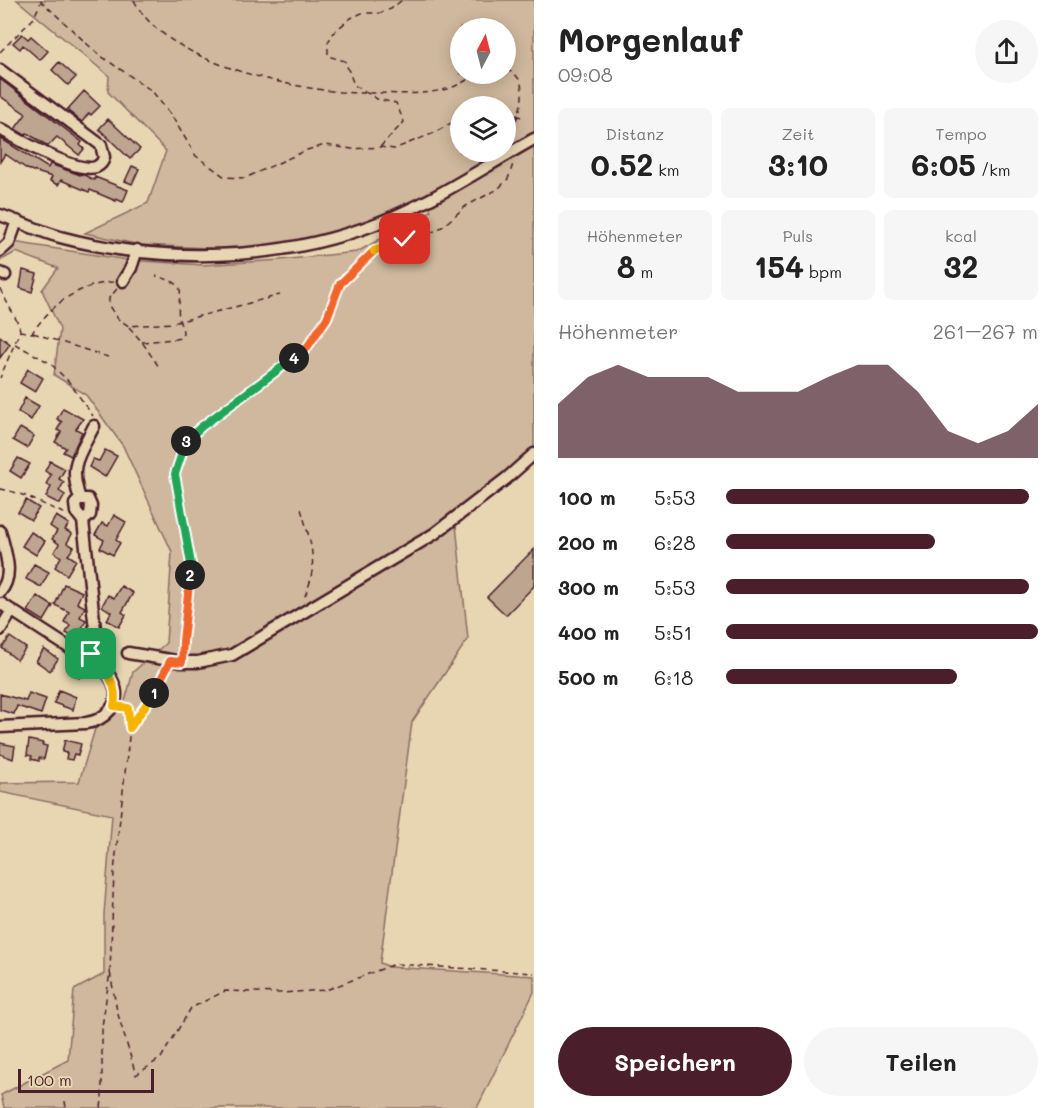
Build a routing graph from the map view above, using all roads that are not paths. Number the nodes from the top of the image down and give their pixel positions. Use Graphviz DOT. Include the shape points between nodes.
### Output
graph roads {
  1 [pos="0,70"];
  2 [pos="0,129"];
  3 [pos="534,139"];
  4 [pos="0,215"];
  5 [pos="17,221"];
  6 [pos="137,250"];
  7 [pos="0,251"];
  8 [pos="123,281"];
  9 [pos="94,426"];
  10 [pos="534,454"];
  11 [pos="0,531"];
  12 [pos="0,592"];
  13 [pos="0,603"];
  14 [pos="11,612"];
  15 [pos="0,630"];
  16 [pos="128,653"];
  17 [pos="91,654"];
  18 [pos="0,727"];
  1 -- 2 [label="street" via="101,146 105,157 93,168 68,162 36,150"];
  3 -- 6 [label="street" via="415,207 315,244 242,254"];
  4 -- 5 [label="street"];
  5 -- 6 [label="street" via="62,237"];
  5 -- 7 [label="street" via="9,243"];
  6 -- 8 [label="street"];
  9 -- 17 [label="street" via="75,468 74,480 81,499 87,499 91,506 90,516 83,521 98,639"];
  10 -- 16 [label="street" via="434,534 231,655 182,662"];
  11 -- 12 [label="street" via="9,573"];
  13 -- 14 [label="street"];
  14 -- 15 [label="street"];
  14 -- 17 [label="street" via="79,654"];
  17 -- 18 [label="street" via="116,687 114,706 105,716 95,722"];
}
